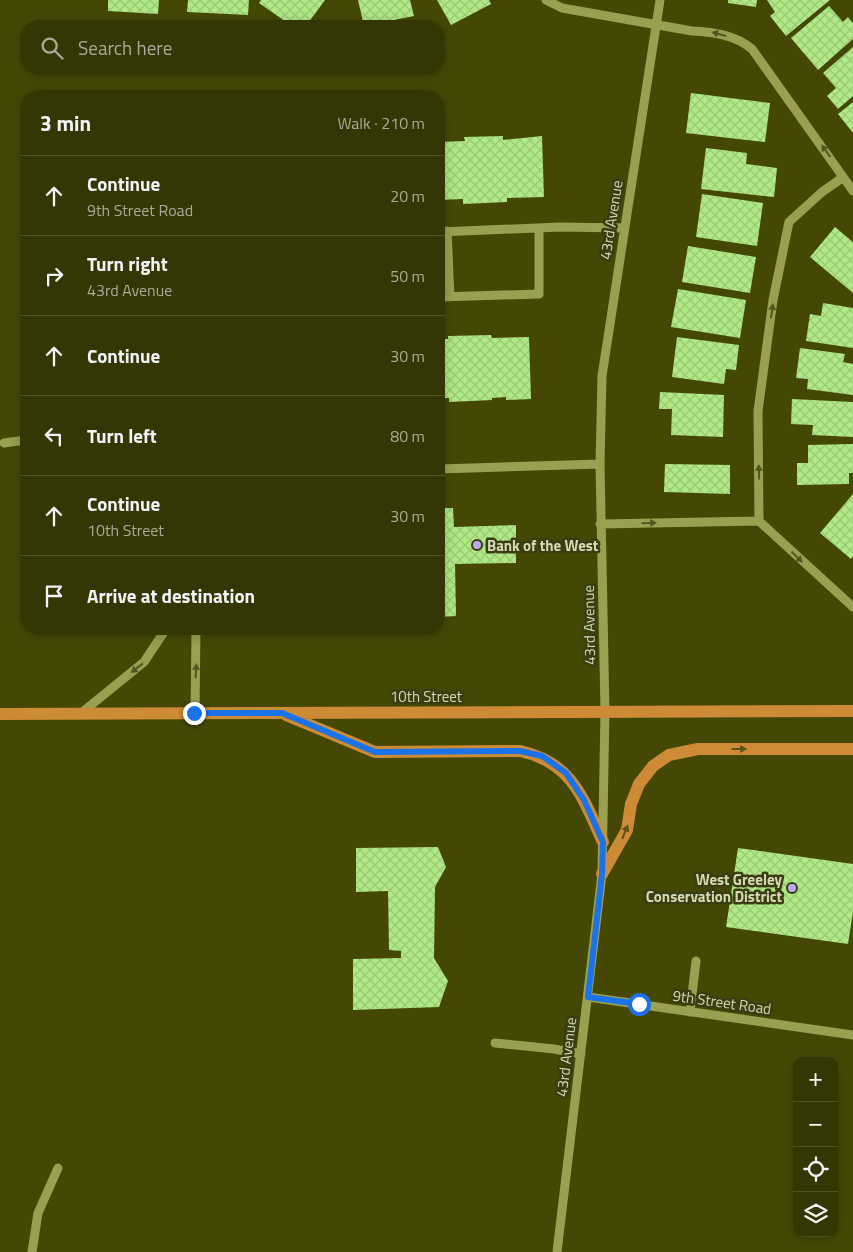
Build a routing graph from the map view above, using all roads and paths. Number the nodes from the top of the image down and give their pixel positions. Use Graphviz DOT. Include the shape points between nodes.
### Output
graph roads {
  1 [pos="546,0"];
  2 [pos="660,0"];
  3 [pos="656,24"];
  4 [pos="842,178"];
  5 [pos="853,191"];
  6 [pos="624,228"];
  7 [pos="539,229"];
  8 [pos="445,231"];
  9 [pos="445,250"];
  10 [pos="445,297"];
  11 [pos="450,297"];
  12 [pos="20,441"];
  13 [pos="4,443"];
  14 [pos="600,464"];
  15 [pos="445,469"];
  16 [pos="759,521"];
  17 [pos="600,524"];
  18 [pos="853,607"];
  19 [pos="162,635"];
  20 [pos="196,635"];
  21 [pos="605,711"];
  22 [pos="853,711"];
  23 [pos="194,713"];
  24 [pos="282,713"];
  25 [pos="0,714"];
  26 [pos="80,714"];
  27 [pos="853,749"];
  28 [pos="603,842"];
  29 [pos="602,874"];
  30 [pos="696,962"];
  31 [pos="588,997"];
  32 [pos="690,1012"];
  33 [pos="853,1035"];
  34 [pos="495,1043"];
  35 [pos="580,1054"];
  36 [pos="58,1168"];
  37 [pos="32,1252"];
  38 [pos="557,1252"];
  1 -- 3 [label="street" via="562,8"];
  2 -- 3 [label="street, 43rd Avenue"];
  4 -- 3 [label="street, one-way" via="752,49 741,40 711,32"];
  3 -- 6 [label="street, 43rd Avenue"];
  4 -- 5 [label="street"];
  16 -- 4 [label="street, one-way" via="758,411 773,300 789,222"];
  6 -- 7 [label="street"];
  6 -- 14 [label="street, 43rd Avenue" via="602,376"];
  7 -- 8 [label="street"];
  7 -- 11 [label="street" via="539,294"];
  9 -- 11 [label="street"];
  10 -- 11 [label="street"];
  12 -- 13 [label="street"];
  14 -- 15 [label="street"];
  14 -- 17 [label="street, 43rd Avenue"];
  17 -- 16 [label="street, one-way"];
  16 -- 18 [label="street, one-way"];
  17 -- 21 [label="street, 43rd Avenue"];
  19 -- 26 [label="street, one-way" via="144,662"];
  23 -- 20 [label="street, one-way"];
  21 -- 22 [label="main road, 10th Street"];
  21 -- 24 [label="main road, 10th Street"];
  21 -- 28 [label="street, 43rd Avenue"];
  23 -- 24 [label="main road, 10th Street"];
  23 -- 26 [label="main road, 10th Street"];
  24 -- 28 [label="main road" via="375,752 520,751 542,756 566,773 584,800"];
  25 -- 26 [label="main road, 10th Street"];
  29 -- 27 [label="main road, one-way" via="627,830 631,804 639,784 653,766 669,755 698,750"];
  28 -- 29 [label="street, 43rd Avenue"];
  29 -- 31 [label="street, 43rd Avenue"];
  30 -- 32 [label="street"];
  31 -- 32 [label="street, 9th Street Road"];
  31 -- 35 [label="street, 43rd Avenue"];
  32 -- 33 [label="street, 9th Street Road"];
  34 -- 35 [label="street"];
  35 -- 38 [label="street, 43rd Avenue"];
  36 -- 37 [label="street" via="38,1213"];
}
